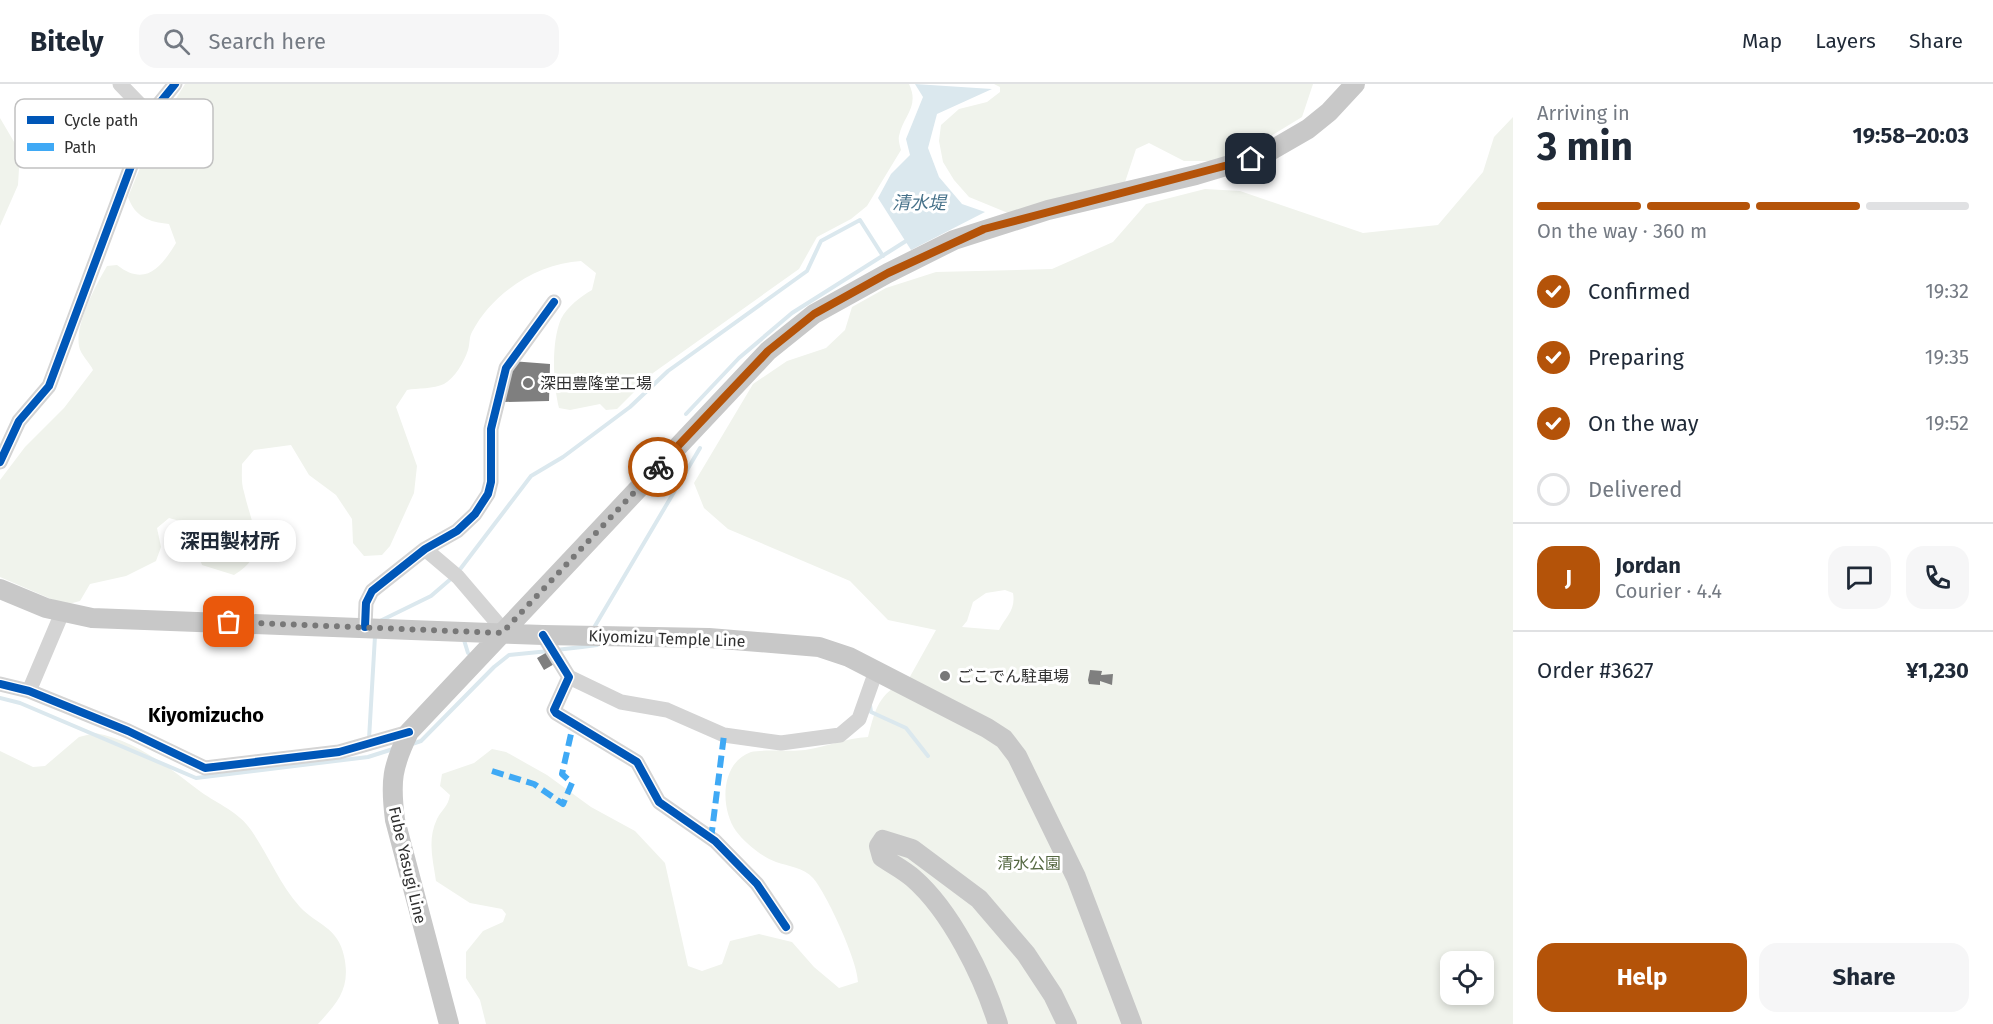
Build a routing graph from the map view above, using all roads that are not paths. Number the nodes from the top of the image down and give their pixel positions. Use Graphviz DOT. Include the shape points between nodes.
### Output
graph roads {
  1 [pos="120,84"];
  2 [pos="175,84"];
  3 [pos="1355,84"];
  4 [pos="135,99"];
  5 [pos="163,99"];
  6 [pos="130,168"];
  7 [pos="554,302"];
  8 [pos="0,462"];
  9 [pos="425,549"];
  10 [pos="0,589"];
  11 [pos="62,613"];
  12 [pos="365,627"];
  13 [pos="502,633"];
  14 [pos="543,635"];
  15 [pos="876,671"];
  16 [pos="569,677"];
  17 [pos="0,684"];
  18 [pos="28,691"];
  19 [pos="409,732"];
  20 [pos="786,927"];
  21 [pos="449,1024"];
  22 [pos="998,1024"];
  23 [pos="1067,1024"];
  24 [pos="1132,1024"];
  1 -- 4 [label="street"];
  2 -- 5 [label="street"];
  3 -- 13 [label="main road, Fube Yasugi Line" via="1308,129 1263,155 984,229 888,273 814,314 768,351"];
  6 -- 8 [label="street" via="49,386 19,422"];
  7 -- 9 [label="street" via="506,368 491,429 488,494 457,531"];
  9 -- 12 [label="street" via="372,591 366,603"];
  9 -- 13 [label="street" via="458,577"];
  10 -- 11 [label="main road, Kiyomizu Temple Line"];
  11 -- 12 [label="main road, Kiyomizu Temple Line" via="93,618"];
  11 -- 18 [label="street"];
  12 -- 13 [label="main road, Kiyomizu Temple Line"];
  13 -- 14 [label="main road, Kiyomizu Temple Line"];
  13 -- 19 [label="main road, Fube Yasugi Line"];
  14 -- 15 [label="main road, Kiyomizu Temple Line" via="782,642 819,647"];
  14 -- 16 [label="street"];
  15 -- 16 [label="street" via="859,719 840,735 781,743 724,735 667,710 621,702"];
  15 -- 24 [label="main road, Kiyomizu Temple Line" via="987,728 1004,739 1017,756 1076,877"];
  16 -- 20 [label="street" via="556,713 637,762 659,802 715,841 757,884"];
  17 -- 18 [label="street"];
  18 -- 19 [label="street" via="128,731 205,768 339,752"];
  19 -- 21 [label="main road, Fube Yasugi Line" via="397,758 391,787 395,820"];
  22 -- 23 [label="main road" via="989,996 937,903 912,876 882,857 879,846 884,840 912,849 979,898 1026,954"];
}
